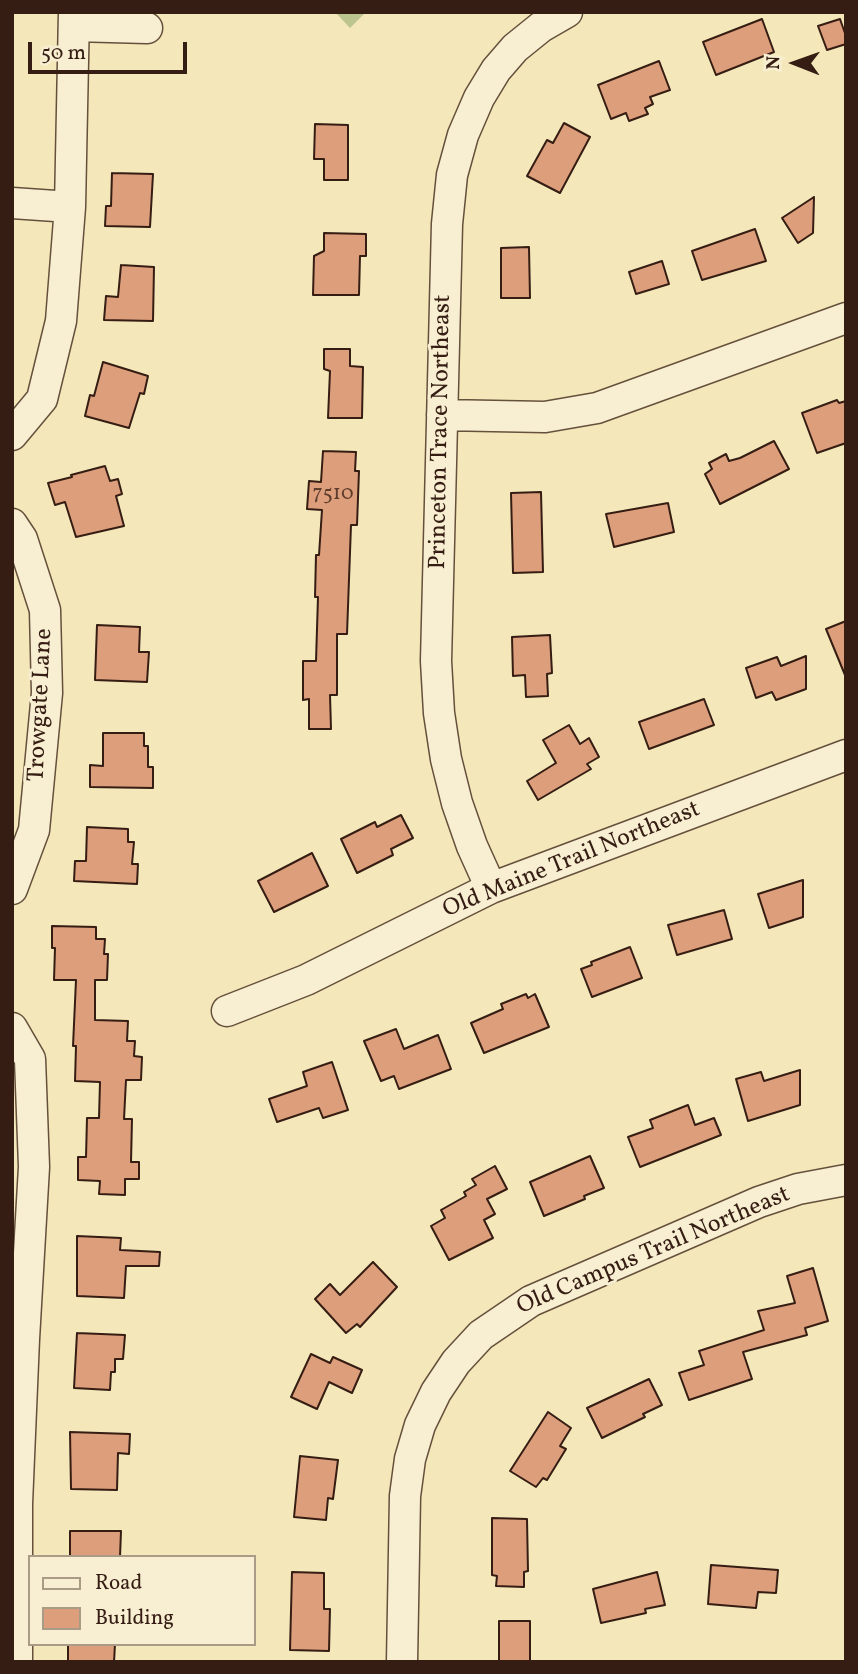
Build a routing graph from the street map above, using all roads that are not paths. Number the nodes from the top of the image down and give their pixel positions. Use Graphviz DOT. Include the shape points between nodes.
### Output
graph roads {
  1 [pos="567,12"];
  2 [pos="74,19"];
  3 [pos="147,28"];
  4 [pos="12,203"];
  5 [pos="70,207"];
  6 [pos="846,318"];
  7 [pos="442,415"];
  8 [pos="12,435"];
  9 [pos="12,524"];
  10 [pos="846,755"];
  11 [pos="491,888"];
  12 [pos="12,889"];
  13 [pos="227,1011"];
  14 [pos="12,1028"];
  15 [pos="846,1180"];
  16 [pos="15,1504"];
  17 [pos="18,1662"];
  18 [pos="402,1662"];
  1 -- 7 [label="street, Princeton Trace Northeast" via="515,48 496,70 463,135 452,175 447,224"];
  2 -- 3 [label="street"];
  2 -- 5 [label="street"];
  4 -- 5 [label="street"];
  5 -- 8 [label="street" via="61,321 42,400"];
  6 -- 7 [label="street" via="597,408 545,416"];
  7 -- 11 [label="street, Princeton Trace Northeast" via="436,661 439,713 457,803"];
  9 -- 12 [label="street, Trowgate Lane" via="22,538 46,610 47,693 34,830"];
  10 -- 11 [label="street, Old Maine Trail Northeast"];
  11 -- 13 [label="street, Old Maine Trail Northeast" via="306,980"];
  14 -- 16 [label="street" via="30,1059 34,1167"];
  15 -- 18 [label="street, Old Campus Trail Northeast" via="759,1202 531,1301 481,1335 456,1362 420,1425 410,1460 405,1496"];
  16 -- 17 [label="street"];
}
